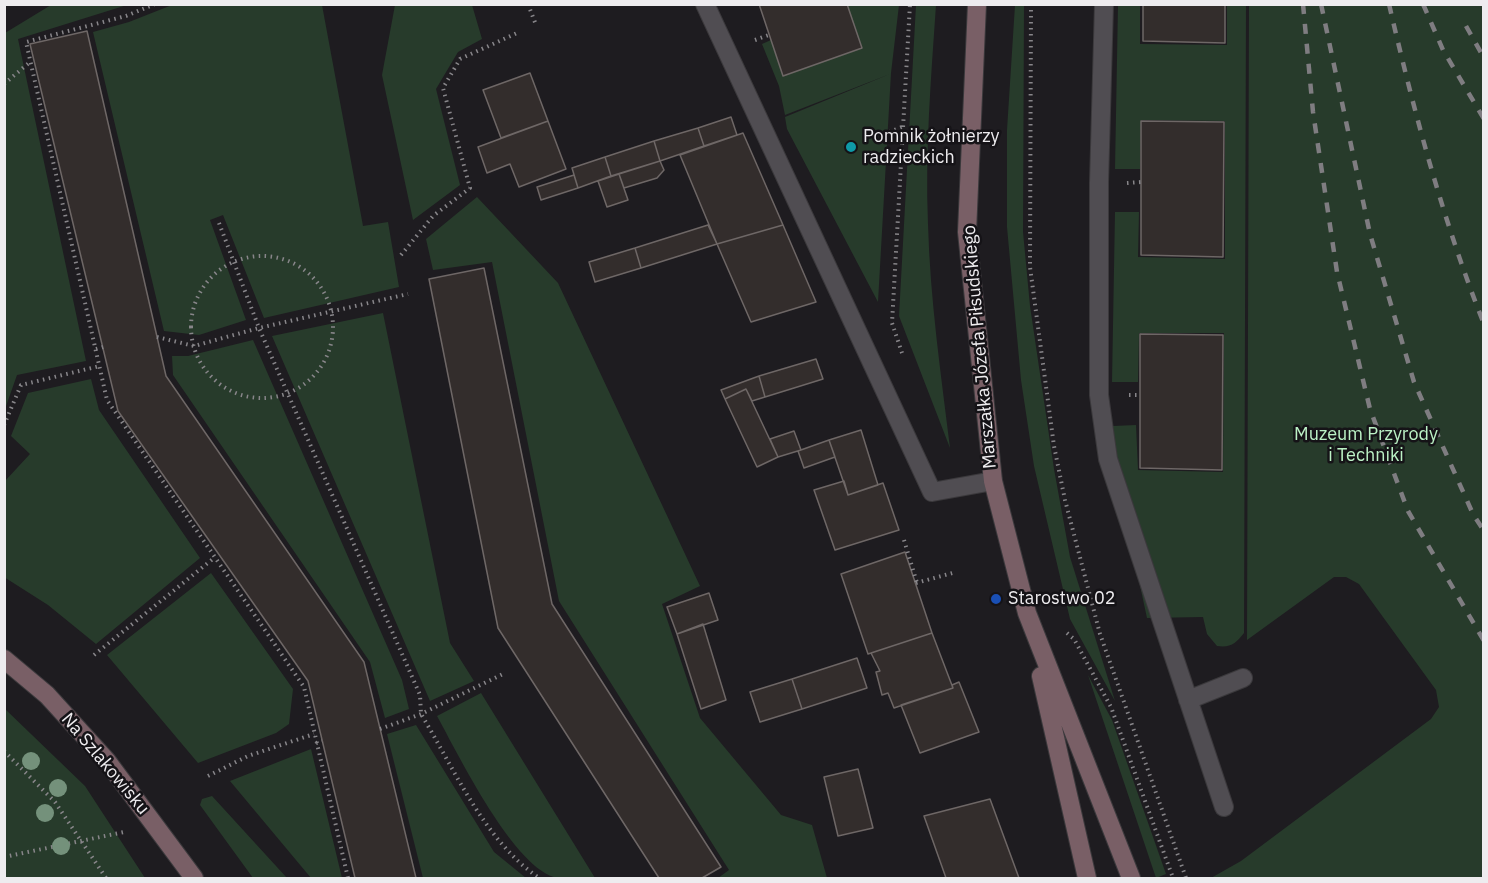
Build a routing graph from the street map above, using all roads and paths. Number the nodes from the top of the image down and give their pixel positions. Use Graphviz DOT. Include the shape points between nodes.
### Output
graph roads {
  1 [pos="155,4"];
  2 [pos="528,4"];
  3 [pos="705,4"];
  4 [pos="910,4"];
  5 [pos="976,4"];
  6 [pos="1104,4"];
  7 [pos="536,25"];
  8 [pos="517,33"];
  9 [pos="769,35"];
  10 [pos="755,40"];
  11 [pos="30,62"];
  12 [pos="4,84"];
  13 [pos="902,127"];
  14 [pos="889,132"];
  15 [pos="219,223"];
  16 [pos="401,255"];
  17 [pos="234,261"];
  18 [pos="408,294"];
  19 [pos="332,312"];
  20 [pos="259,328"];
  21 [pos="157,337"];
  22 [pos="194,346"];
  23 [pos="103,347"];
  24 [pos="96,349"];
  25 [pos="902,355"];
  26 [pos="100,366"];
  27 [pos="290,393"];
  28 [pos="4,425"];
  29 [pos="993,481"];
  30 [pos="904,540"];
  31 [pos="214,558"];
  32 [pos="956,572"];
  33 [pos="1027,613"];
  34 [pos="1066,632"];
  35 [pos="94,655"];
  36 [pos="4,659"];
  37 [pos="505,673"];
  38 [pos="1243,678"];
  39 [pos="1188,700"];
  40 [pos="421,714"];
  41 [pos="380,729"];
  42 [pos="314,734"];
  43 [pos="322,741"];
  44 [pos="316,743"];
  45 [pos="4,751"];
  46 [pos="208,776"];
  47 [pos="1224,807"];
  48 [pos="127,831"];
  49 [pos="81,841"];
  50 [pos="4,857"];
  51 [pos="106,879"];
  52 [pos="194,879"];
  53 [pos="348,879"];
  54 [pos="539,879"];
  55 [pos="1087,879"];
  56 [pos="1131,879"];
  57 [pos="1173,879"];
  1 -- 11 [label="path" via="126,16 26,42"];
  2 -- 7 [label="path"];
  3 -- 29 [label="street" via="932,492"];
  4 -- 13 [label="path"];
  5 -- 29 [label="street, Marszałka Józefa Piłsudskiego" via="967,232"];
  6 -- 39 [label="street" via="1099,395 1108,459"];
  8 -- 16 [label="path" via="460,59 443,88 470,188 433,216"];
  9 -- 10 [label="path"];
  11 -- 12 [label="path"];
  11 -- 24 [label="path"];
  13 -- 14 [label="path"];
  13 -- 25 [label="path" via="892,323"];
  15 -- 17 [label="path"];
  17 -- 19 [label="path" via="254,256 276,257 295,264 312,276 325,293"];
  17 -- 20 [label="path"];
  17 -- 22 [label="path" via="210,280 194,306"];
  18 -- 19 [label="path"];
  19 -- 20 [label="path"];
  19 -- 27 [label="path" via="333,337 325,360 310,380"];
  20 -- 22 [label="path"];
  20 -- 27 [label="path"];
  21 -- 22 [label="path"];
  22 -- 27 [label="path" via="204,368 221,385 242,396 266,398"];
  23 -- 24 [label="path"];
  24 -- 26 [label="path"];
  26 -- 28 [label="path" via="21,385"];
  26 -- 31 [label="path" via="107,400"];
  27 -- 40 [label="path" via="420,695"];
  29 -- 33 [label="street, Marszałka Józefa Piłsudskiego"];
  30 -- 32 [label="path" via="917,583"];
  31 -- 35 [label="path"];
  31 -- 42 [label="path" via="304,687"];
  33 -- 55 [label="street, Marszałka Józefa Piłsudskiego"];
  33 -- 56 [label="street, Marszałka Józefa Piłsudskiego"];
  34 -- 57 [label="path" via="1074,639 1111,707"];
  36 -- 52 [label="street, Na Szlakowisku" via="48,695 107,761"];
  37 -- 40 [label="path"];
  38 -- 39 [label="street"];
  39 -- 47 [label="street"];
  40 -- 41 [label="path"];
  40 -- 54 [label="path" via="494,835"];
  42 -- 44 [label="path"];
  42 -- 46 [label="path" via="248,756"];
  43 -- 44 [label="path"];
  44 -- 53 [label="path"];
  45 -- 49 [label="path" via="55,802"];
  48 -- 49 [label="path"];
  49 -- 50 [label="path"];
  49 -- 51 [label="path"];
}
